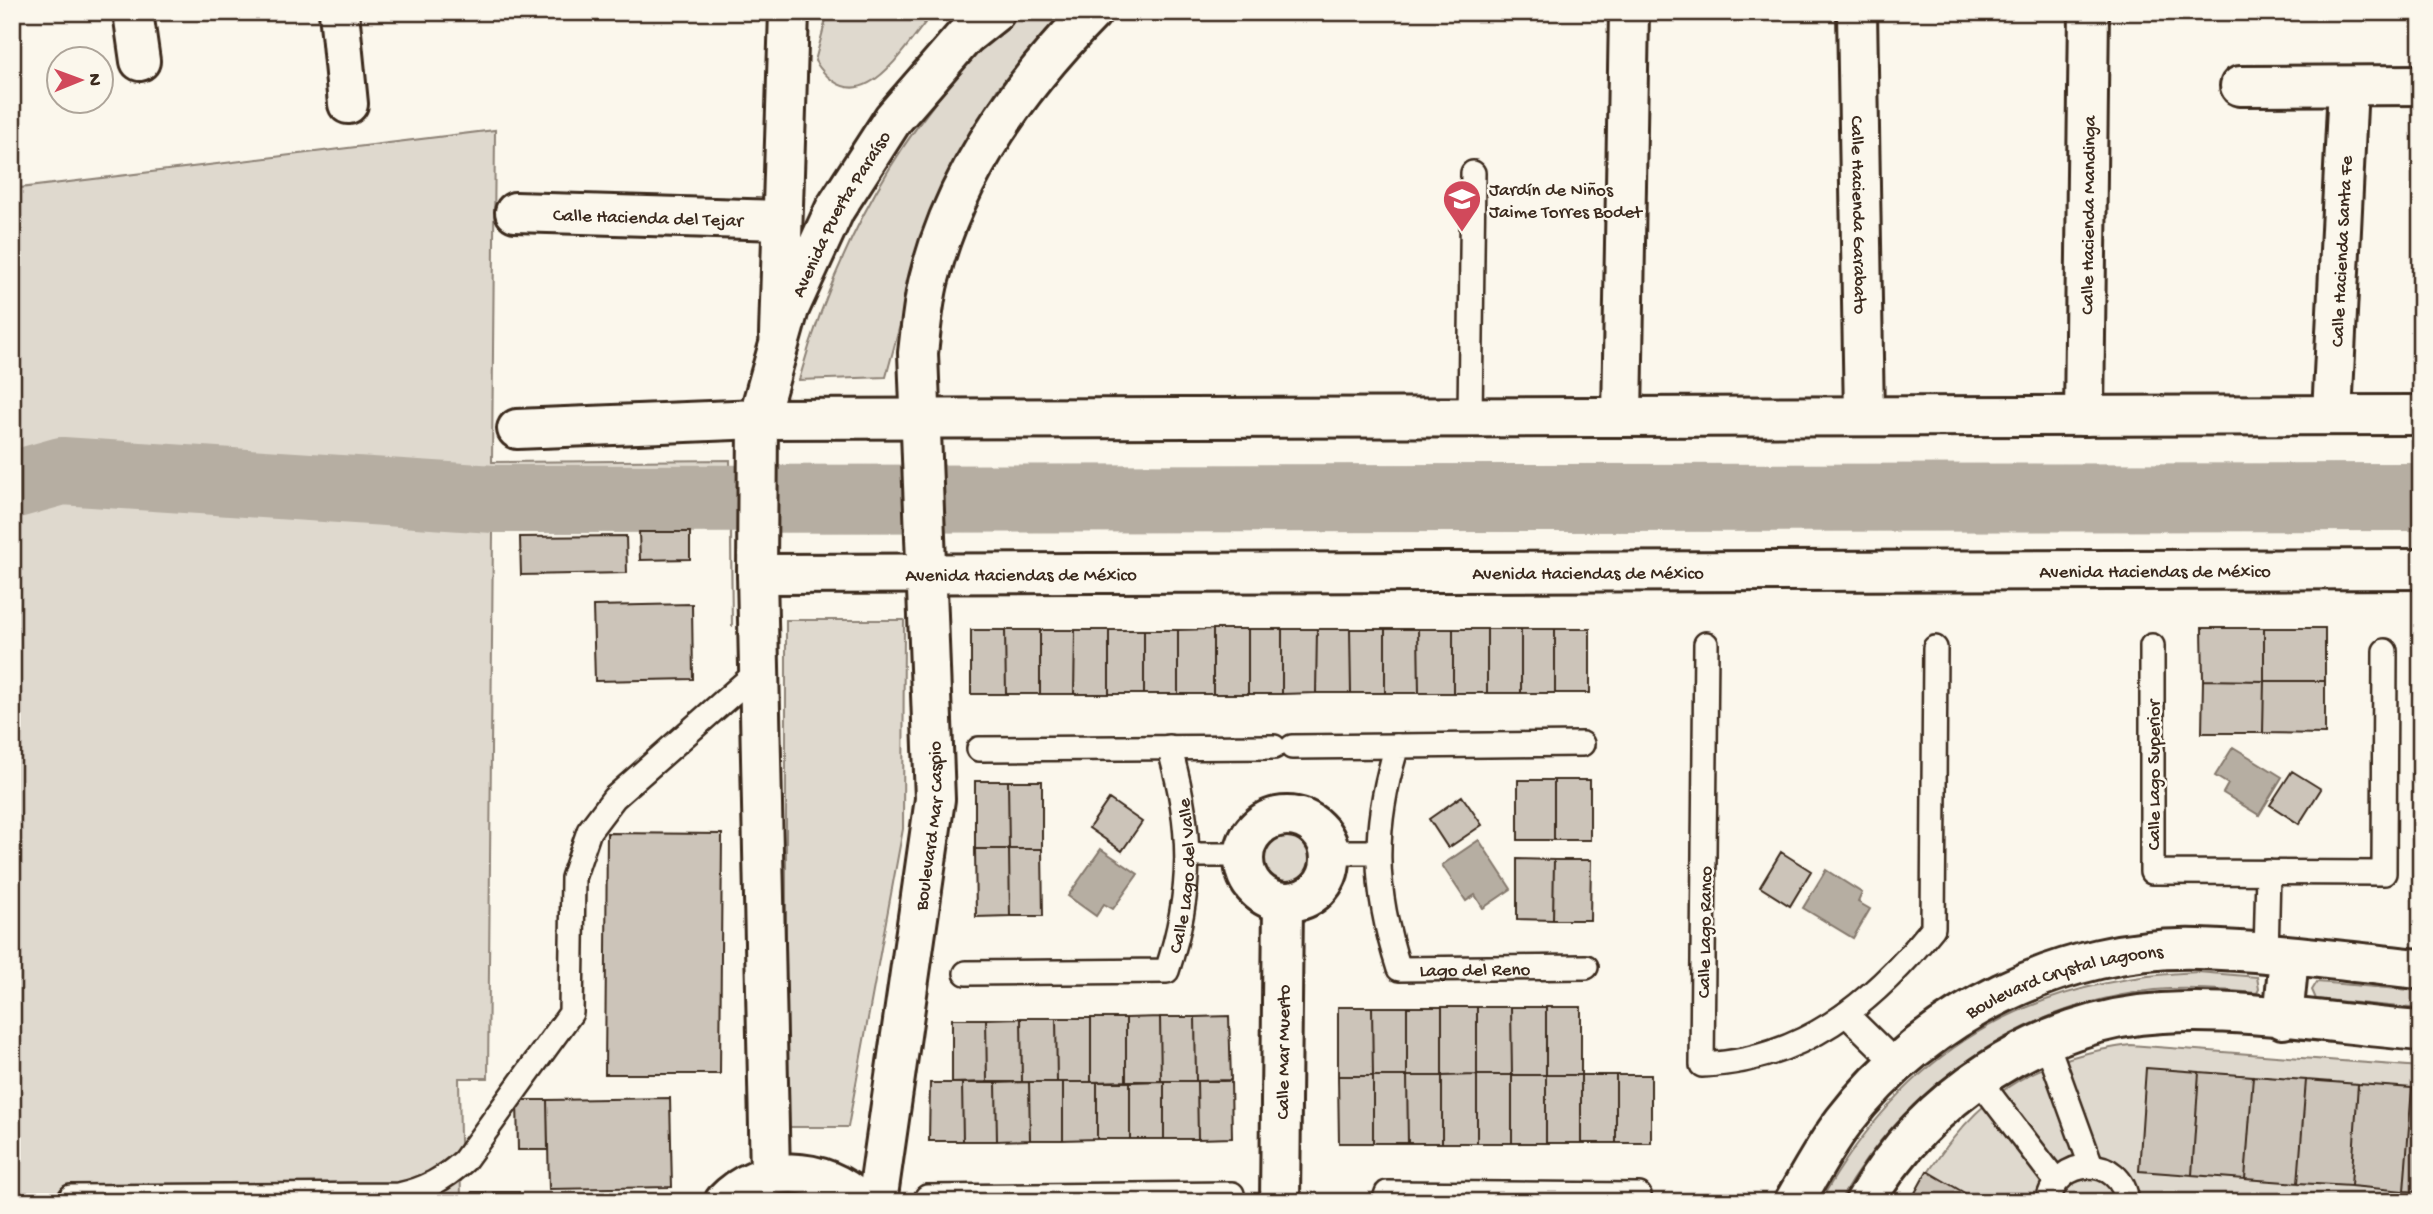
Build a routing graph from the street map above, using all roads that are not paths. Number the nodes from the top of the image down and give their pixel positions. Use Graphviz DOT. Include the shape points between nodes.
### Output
graph roads {
  1 [pos="133,12"];
  2 [pos="339,12"];
  3 [pos="789,12"];
  4 [pos="995,12"];
  5 [pos="1092,12"];
  6 [pos="1629,12"];
  7 [pos="1857,12"];
  8 [pos="2089,12"];
  9 [pos="140,61"];
  10 [pos="2421,85"];
  11 [pos="2240,86"];
  12 [pos="2348,86"];
  13 [pos="348,104"];
  14 [pos="1473,173"];
  15 [pos="515,212"];
  16 [pos="781,220"];
  17 [pos="779,336"];
  18 [pos="2332,415"];
  19 [pos="2421,415"];
  20 [pos="1864,416"];
  21 [pos="2084,416"];
  22 [pos="1470,417"];
  23 [pos="1622,417"];
  24 [pos="517,429"];
  25 [pos="921,434"];
  26 [pos="758,435"];
  27 [pos="926,557"];
  28 [pos="2421,569"];
  29 [pos="757,574"];
  30 [pos="1706,644"];
  31 [pos="2152,646"];
  32 [pos="1935,648"];
  33 [pos="2385,651"];
  34 [pos="758,671"];
  35 [pos="1582,744"];
  36 [pos="1397,746"];
  37 [pos="1168,747"];
  38 [pos="979,749"];
  39 [pos="1330,852"];
  40 [pos="1377,852"];
  41 [pos="1189,855"];
  42 [pos="1244,855"];
  43 [pos="2268,872"];
  44 [pos="1283,903"];
  45 [pos="2277,956"];
  46 [pos="1586,967"];
  47 [pos="2421,969"];
  48 [pos="965,973"];
  49 [pos="1846,1014"];
  50 [pos="2283,1019"];
  51 [pos="2421,1031"];
  52 [pos="2046,1041"];
  53 [pos="1897,1064"];
  54 [pos="1978,1079"];
  55 [pos="2091,1165"];
  56 [pos="770,1174"];
  57 [pos="2052,1191"];
  58 [pos="1232,1194"];
  59 [pos="1639,1195"];
  60 [pos="71,1197"];
  61 [pos="927,1197"];
  62 [pos="1180,1198"];
  63 [pos="724,1202"];
  64 [pos="860,1202"];
  65 [pos="877,1202"];
  66 [pos="1280,1202"];
  67 [pos="1384,1202"];
  68 [pos="1794,1202"];
  69 [pos="1865,1202"];
  70 [pos="2127,1202"];
  1 -- 9 [label="street"];
  2 -- 13 [label="street"];
  3 -- 16 [label="street"];
  4 -- 17 [label="street, Avenida Puerta Paraíso" via="965,36 892,119 862,163 811,256"];
  5 -- 25 [label="street" via="1036,72 996,126 946,226 928,280 918,353"];
  6 -- 23 [label="street"];
  7 -- 20 [label="street, Calle Hacienda Garabato"];
  8 -- 21 [label="street, Calle Hacienda Mandinga"];
  10 -- 12 [label="street"];
  11 -- 12 [label="street"];
  12 -- 18 [label="street, Calle Hacienda Santa Fe"];
  14 -- 22 [label="lane"];
  15 -- 16 [label="street, Calle Hacienda del Tejar"];
  16 -- 17 [label="street"];
  17 -- 26 [label="street, Avenida Puerta Paraíso"];
  18 -- 19 [label="street"];
  18 -- 21 [label="street"];
  20 -- 21 [label="street"];
  20 -- 23 [label="street"];
  22 -- 23 [label="street"];
  22 -- 25 [label="street"];
  24 -- 26 [label="street"];
  25 -- 26 [label="street"];
  25 -- 27 [label="street, Boulevard Mar Caspio"];
  26 -- 29 [label="street"];
  27 -- 28 [label="street, Avenida Haciendas de México"];
  27 -- 29 [label="street, Avenida Haciendas de México"];
  27 -- 65 [label="street, Boulevard Mar Caspio" via="935,799"];
  29 -- 34 [label="street"];
  30 -- 49 [label="lane, Calle Lago Ranco" via="1702,1065 1776,1053"];
  31 -- 43 [label="lane, Calle Lago Superior" via="2152,872"];
  32 -- 49 [label="lane, Calle Lago Ranco" via="1933,928 1907,960"];
  33 -- 43 [label="lane, Calle Lago Superior" via="2384,873"];
  34 -- 56 [label="street"];
  34 -- 60 [label="lane" via="614,798 589,831 573,878 571,1013 452,1172 399,1195"];
  35 -- 36 [label="lane"];
  36 -- 37 [label="lane"];
  36 -- 40 [label="lane, Lago del Reno" via="1380,814"];
  37 -- 38 [label="lane"];
  37 -- 41 [label="lane, Calle Lago del Valle" via="1179,783"];
  39 -- 40 [label="lane"];
  39 -- 42 [label="street" via="1316,825 1287,815 1263,822"];
  39 -- 44 [label="street" via="1331,866 1317,891"];
  40 -- 46 [label="lane, Lago del Reno" via="1379,890 1399,969"];
  41 -- 42 [label="lane"];
  41 -- 48 [label="lane, Calle Lago del Valle" via="1187,892 1167,971"];
  42 -- 44 [label="street" via="1251,883"];
  43 -- 45 [label="lane"];
  44 -- 66 [label="street, Calle Mar Muerto"];
  45 -- 47 [label="street, Boulevard Crystal Lagoons"];
  45 -- 50 [label="street"];
  45 -- 53 [label="street, Boulevard Crystal Lagoons" via="2199,949 2153,951 2064,969 1982,1003"];
  49 -- 53 [label="lane"];
  50 -- 51 [label="street"];
  50 -- 52 [label="street" via="2158,1013"];
  52 -- 54 [label="street"];
  52 -- 55 [label="lane"];
  53 -- 68 [label="street, Boulevard Crystal Lagoons" via="1845,1120"];
  54 -- 57 [label="lane"];
  54 -- 69 [label="street" via="1919,1129"];
  55 -- 57 [label="lane" via="2077,1166"];
  55 -- 70 [label="lane" via="2114,1175"];
  56 -- 63 [label="street" via="735,1190"];
  56 -- 64 [label="street" via="810,1174 846,1188"];
  58 -- 62 [label="lane"];
  59 -- 67 [label="lane" via="1387,1193"];
  61 -- 62 [label="lane"];
}
